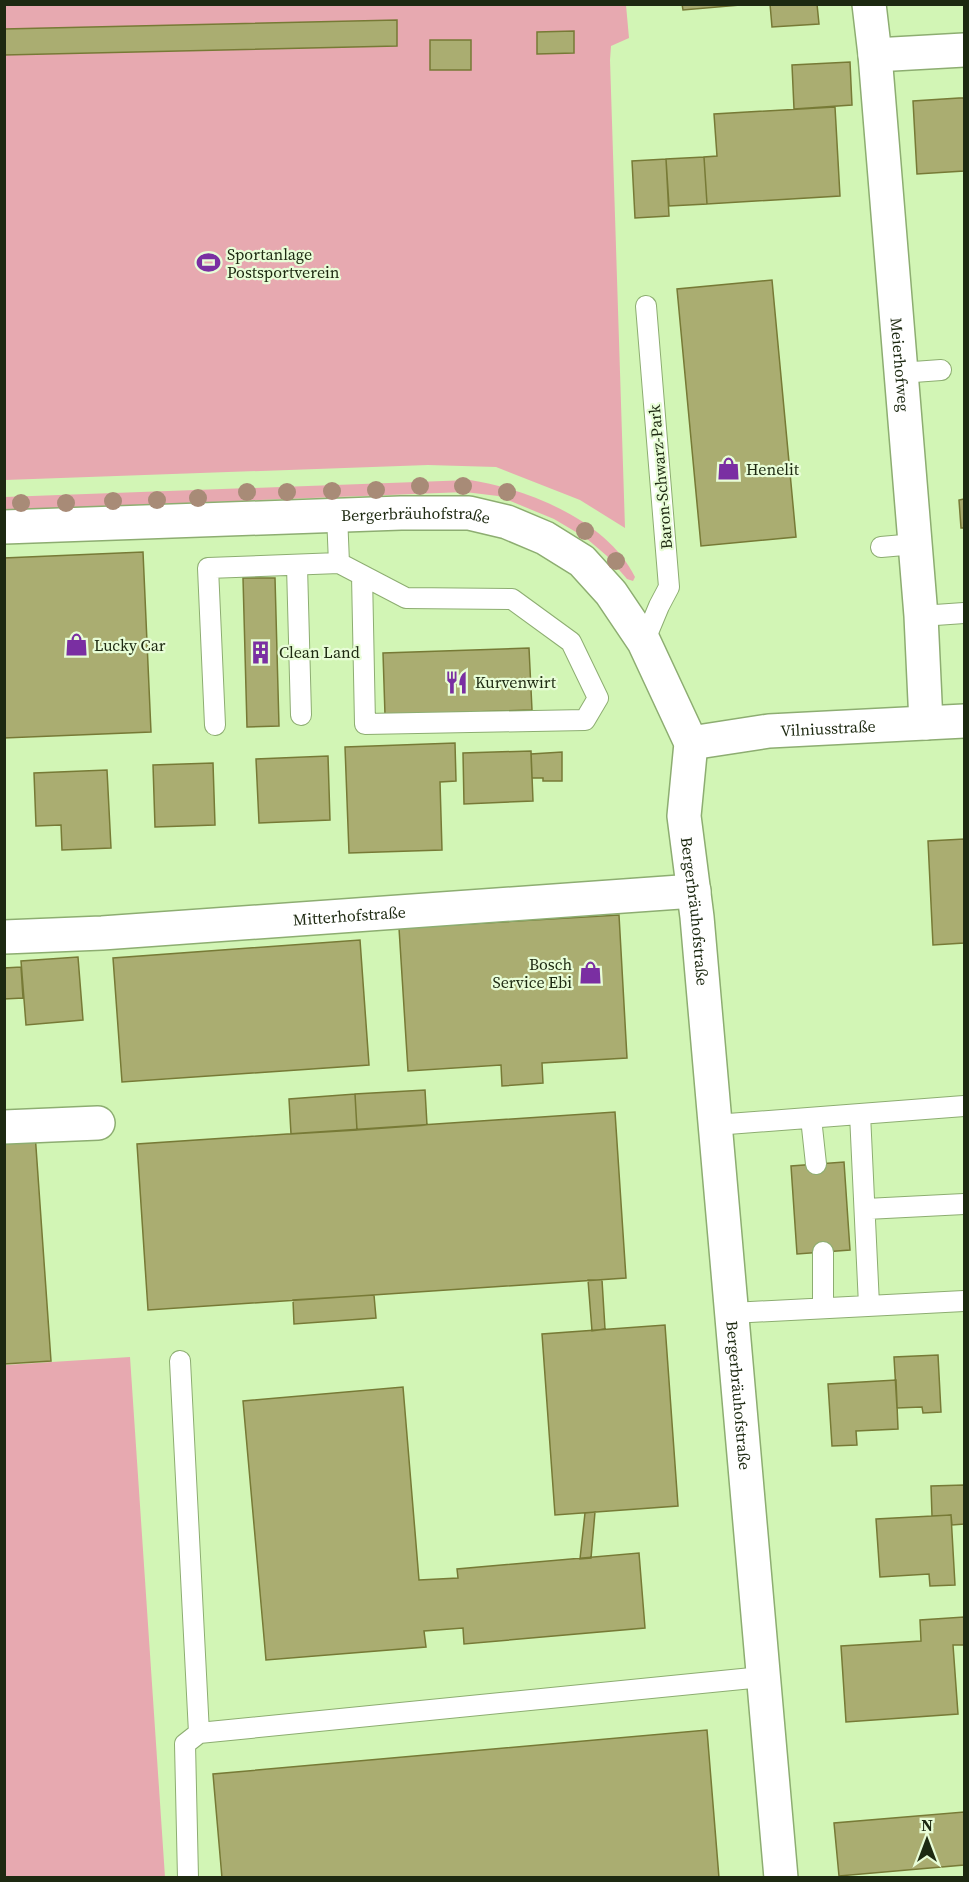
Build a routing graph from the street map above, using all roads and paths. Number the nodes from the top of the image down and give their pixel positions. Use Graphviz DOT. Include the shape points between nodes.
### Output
graph roads {
  1 [pos="869,4"];
  2 [pos="964,50"];
  3 [pos="875,55"];
  4 [pos="646,306"];
  5 [pos="941,370"];
  6 [pos="900,373"];
  7 [pos="337,515"];
  8 [pos="4,527"];
  9 [pos="915,544"];
  10 [pos="882,547"];
  11 [pos="339,563"];
  12 [pos="297,566"];
  13 [pos="362,575"];
  14 [pos="964,613"];
  15 [pos="921,616"];
  16 [pos="644,642"];
  17 [pos="301,715"];
  18 [pos="964,721"];
  19 [pos="926,723"];
  20 [pos="215,725"];
  21 [pos="691,743"];
  22 [pos="694,891"];
  23 [pos="4,937"];
  24 [pos="964,1106"];
  25 [pos="860,1114"];
  26 [pos="811,1118"];
  27 [pos="98,1123"];
  28 [pos="715,1125"];
  29 [pos="4,1127"];
  30 [pos="816,1164"];
  31 [pos="964,1204"];
  32 [pos="866,1209"];
  33 [pos="823,1252"];
  34 [pos="964,1301"];
  35 [pos="869,1305"];
  36 [pos="823,1307"];
  37 [pos="732,1313"];
  38 [pos="180,1361"];
  39 [pos="762,1677"];
  40 [pos="199,1733"];
  41 [pos="189,1878"];
  42 [pos="781,1878"];
  1 -- 3 [label="street, Meierhofweg"];
  2 -- 3 [label="street"];
  3 -- 6 [label="street, Meierhofweg"];
  4 -- 16 [label="lane, Baron-Schwarz-Park" via="669,587"];
  5 -- 6 [label="lane"];
  6 -- 9 [label="street, Meierhofweg"];
  7 -- 8 [label="street, Bergerbräuhofstraße"];
  7 -- 11 [label="lane"];
  7 -- 16 [label="street, Bergerbräuhofstraße" via="469,513 507,522 545,538 582,561 611,593"];
  9 -- 10 [label="lane"];
  9 -- 15 [label="street, Meierhofweg"];
  11 -- 12 [label="lane"];
  11 -- 13 [label="lane"];
  12 -- 17 [label="lane"];
  12 -- 20 [label="lane" via="208,568"];
  13 -- 13 [label="lane" via="406,598 512,598 571,642 598,698 585,720 366,724"];
  14 -- 15 [label="lane"];
  15 -- 19 [label="street, Meierhofweg"];
  16 -- 21 [label="street, Bergerbräuhofstraße"];
  18 -- 19 [label="street, Vilniusstraße"];
  19 -- 21 [label="street, Vilniusstraße" via="769,731"];
  21 -- 22 [label="street, Bergerbräuhofstraße" via="684,816"];
  22 -- 23 [label="street, Mitterhofstraße"];
  22 -- 28 [label="street, Bergerbräuhofstraße"];
  24 -- 25 [label="lane"];
  25 -- 26 [label="lane"];
  25 -- 32 [label="lane"];
  26 -- 28 [label="lane"];
  26 -- 30 [label="lane"];
  27 -- 29 [label="street"];
  28 -- 37 [label="street, Bergerbräuhofstraße"];
  31 -- 32 [label="lane"];
  32 -- 35 [label="lane"];
  33 -- 36 [label="lane"];
  34 -- 35 [label="lane"];
  35 -- 36 [label="lane"];
  36 -- 37 [label="lane"];
  37 -- 39 [label="street, Bergerbräuhofstraße"];
  38 -- 40 [label="lane"];
  39 -- 40 [label="lane"];
  39 -- 42 [label="street, Bergerbräuhofstraße"];
  40 -- 41 [label="lane" via="185,1744"];
}
